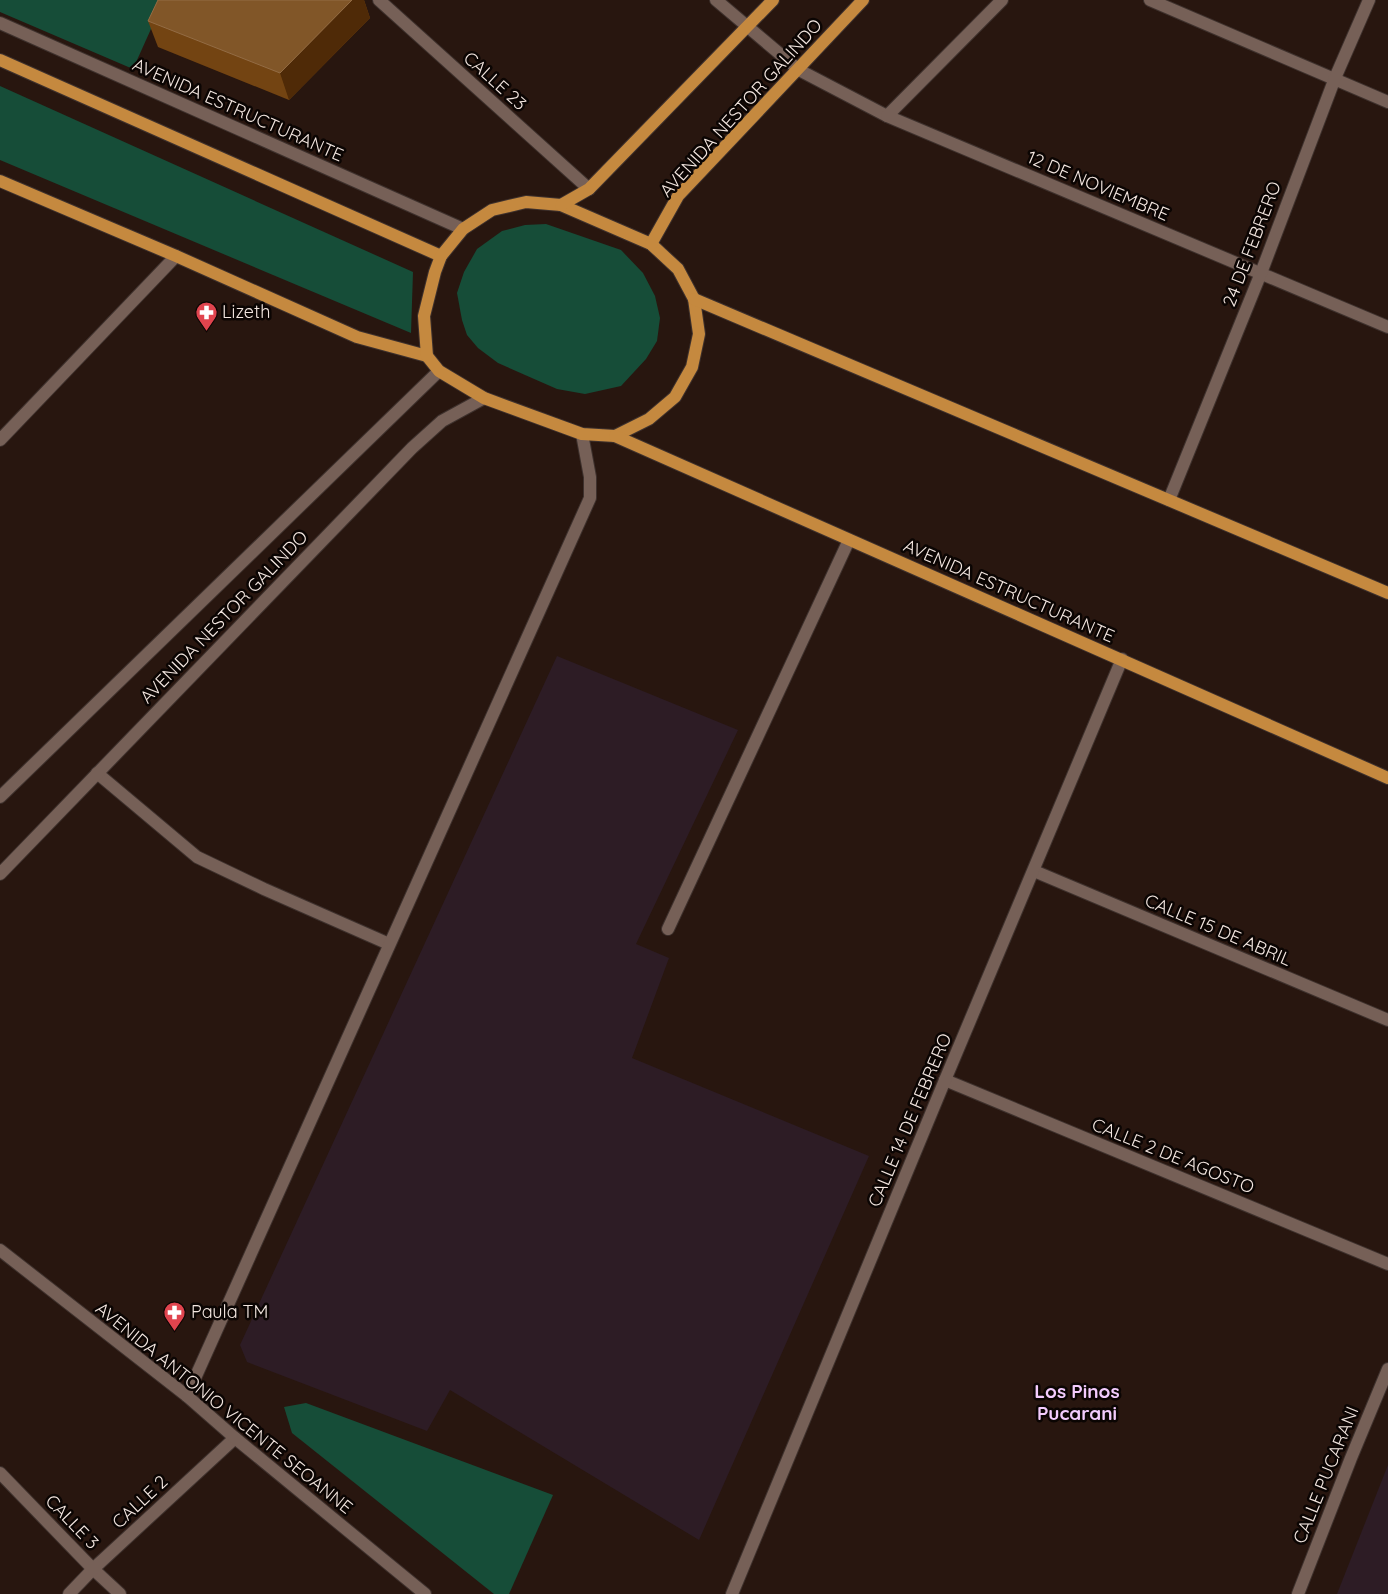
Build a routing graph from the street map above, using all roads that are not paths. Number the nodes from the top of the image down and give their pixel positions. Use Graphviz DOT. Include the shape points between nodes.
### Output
graph roads {
  1 [pos="378,0"];
  2 [pos="716,0"];
  3 [pos="773,0"];
  4 [pos="864,0"];
  5 [pos="1002,0"];
  6 [pos="1150,0"];
  7 [pos="1369,0"];
  8 [pos="0,23"];
  9 [pos="747,27"];
  10 [pos="0,60"];
  11 [pos="799,70"];
  12 [pos="1335,78"];
  13 [pos="1388,102"];
  14 [pos="887,116"];
  15 [pos="0,181"];
  16 [pos="589,189"];
  17 [pos="561,206"];
  18 [pos="462,229"];
  19 [pos="651,244"];
  20 [pos="176,256"];
  21 [pos="441,256"];
  22 [pos="1261,273"];
  23 [pos="694,299"];
  24 [pos="1388,327"];
  25 [pos="427,356"];
  26 [pos="440,371"];
  27 [pos="484,398"];
  28 [pos="582,434"];
  29 [pos="615,436"];
  30 [pos="0,440"];
  31 [pos="1169,500"];
  32 [pos="849,540"];
  33 [pos="1388,593"];
  34 [pos="1122,659"];
  35 [pos="97,773"];
  36 [pos="1388,778"];
  37 [pos="0,797"];
  38 [pos="1034,871"];
  39 [pos="0,874"];
  40 [pos="668,929"];
  41 [pos="389,944"];
  42 [pos="1388,1020"];
  43 [pos="945,1080"];
  44 [pos="0,1250"];
  45 [pos="1388,1264"];
  46 [pos="1388,1369"];
  47 [pos="187,1396"];
  48 [pos="235,1438"];
  49 [pos="0,1473"];
  50 [pos="94,1569"];
  51 [pos="69,1594"];
  52 [pos="120,1594"];
  53 [pos="425,1594"];
  54 [pos="732,1594"];
  55 [pos="1298,1594"];
  1 -- 16 [label="street, CALLE 23"];
  2 -- 9 [label="street, 12 DE NOVIEMBRE"];
  3 -- 9 [label="main road"];
  4 -- 11 [label="main road, AVENIDA NESTOR GALINDO"];
  5 -- 14 [label="street"];
  6 -- 12 [label="street"];
  7 -- 12 [label="street, 24 DE FEBRERO"];
  8 -- 18 [label="street, AVENIDA ESTRUCTURANTE"];
  9 -- 11 [label="street, 12 DE NOVIEMBRE"];
  9 -- 16 [label="main road"];
  10 -- 21 [label="main road"];
  11 -- 14 [label="street, 12 DE NOVIEMBRE"];
  11 -- 19 [label="main road, AVENIDA NESTOR GALINDO" via="678,196"];
  12 -- 13 [label="street"];
  12 -- 22 [label="street, 24 DE FEBRERO"];
  14 -- 22 [label="street, 12 DE NOVIEMBRE"];
  15 -- 20 [label="main road"];
  16 -- 17 [label="main road"];
  17 -- 18 [label="main road" via="526,202 492,210"];
  17 -- 19 [label="main road"];
  18 -- 21 [label="main road"];
  19 -- 23 [label="main road" via="678,269"];
  20 -- 25 [label="main road" via="357,337"];
  20 -- 30 [label="street"];
  21 -- 25 [label="main road" via="424,316"];
  22 -- 24 [label="street, 12 DE NOVIEMBRE"];
  22 -- 31 [label="street, 24 DE FEBRERO"];
  23 -- 29 [label="main road" via="699,334 692,367 675,397 648,419"];
  23 -- 31 [label="main road"];
  25 -- 26 [label="main road"];
  26 -- 27 [label="main road"];
  26 -- 37 [label="street, AVENIDA NESTOR GALINDO"];
  27 -- 28 [label="main road"];
  27 -- 35 [label="street, AVENIDA NESTOR GALINDO" via="442,421 412,448"];
  28 -- 29 [label="main road"];
  28 -- 41 [label="street" via="590,477 590,498"];
  29 -- 32 [label="main road, AVENIDA ESTRUCTURANTE"];
  31 -- 33 [label="main road"];
  32 -- 34 [label="main road, AVENIDA ESTRUCTURANTE"];
  32 -- 40 [label="street"];
  34 -- 36 [label="main road, AVENIDA ESTRUCTURANTE"];
  34 -- 38 [label="street, CALLE 14 DE FEBRERO"];
  35 -- 39 [label="street, AVENIDA NESTOR GALINDO"];
  35 -- 41 [label="street" via="196,857"];
  38 -- 42 [label="street, CALLE 15 DE ABRIL"];
  38 -- 43 [label="street, CALLE 14 DE FEBRERO"];
  41 -- 47 [label="street"];
  43 -- 45 [label="street, CALLE 2 DE AGOSTO"];
  43 -- 54 [label="street, CALLE 14 DE FEBRERO"];
  44 -- 47 [label="street, AVENIDA ANTONIO VICENTE SEOANNE"];
  46 -- 55 [label="street, CALLE PUCARANI"];
  47 -- 48 [label="street, AVENIDA ANTONIO VICENTE SEOANNE"];
  48 -- 50 [label="street, CALLE 2"];
  48 -- 53 [label="street, AVENIDA ANTONIO VICENTE SEOANNE"];
  49 -- 50 [label="street, CALLE 3"];
  50 -- 51 [label="street, CALLE 2"];
  50 -- 52 [label="street, CALLE 3"];
}
